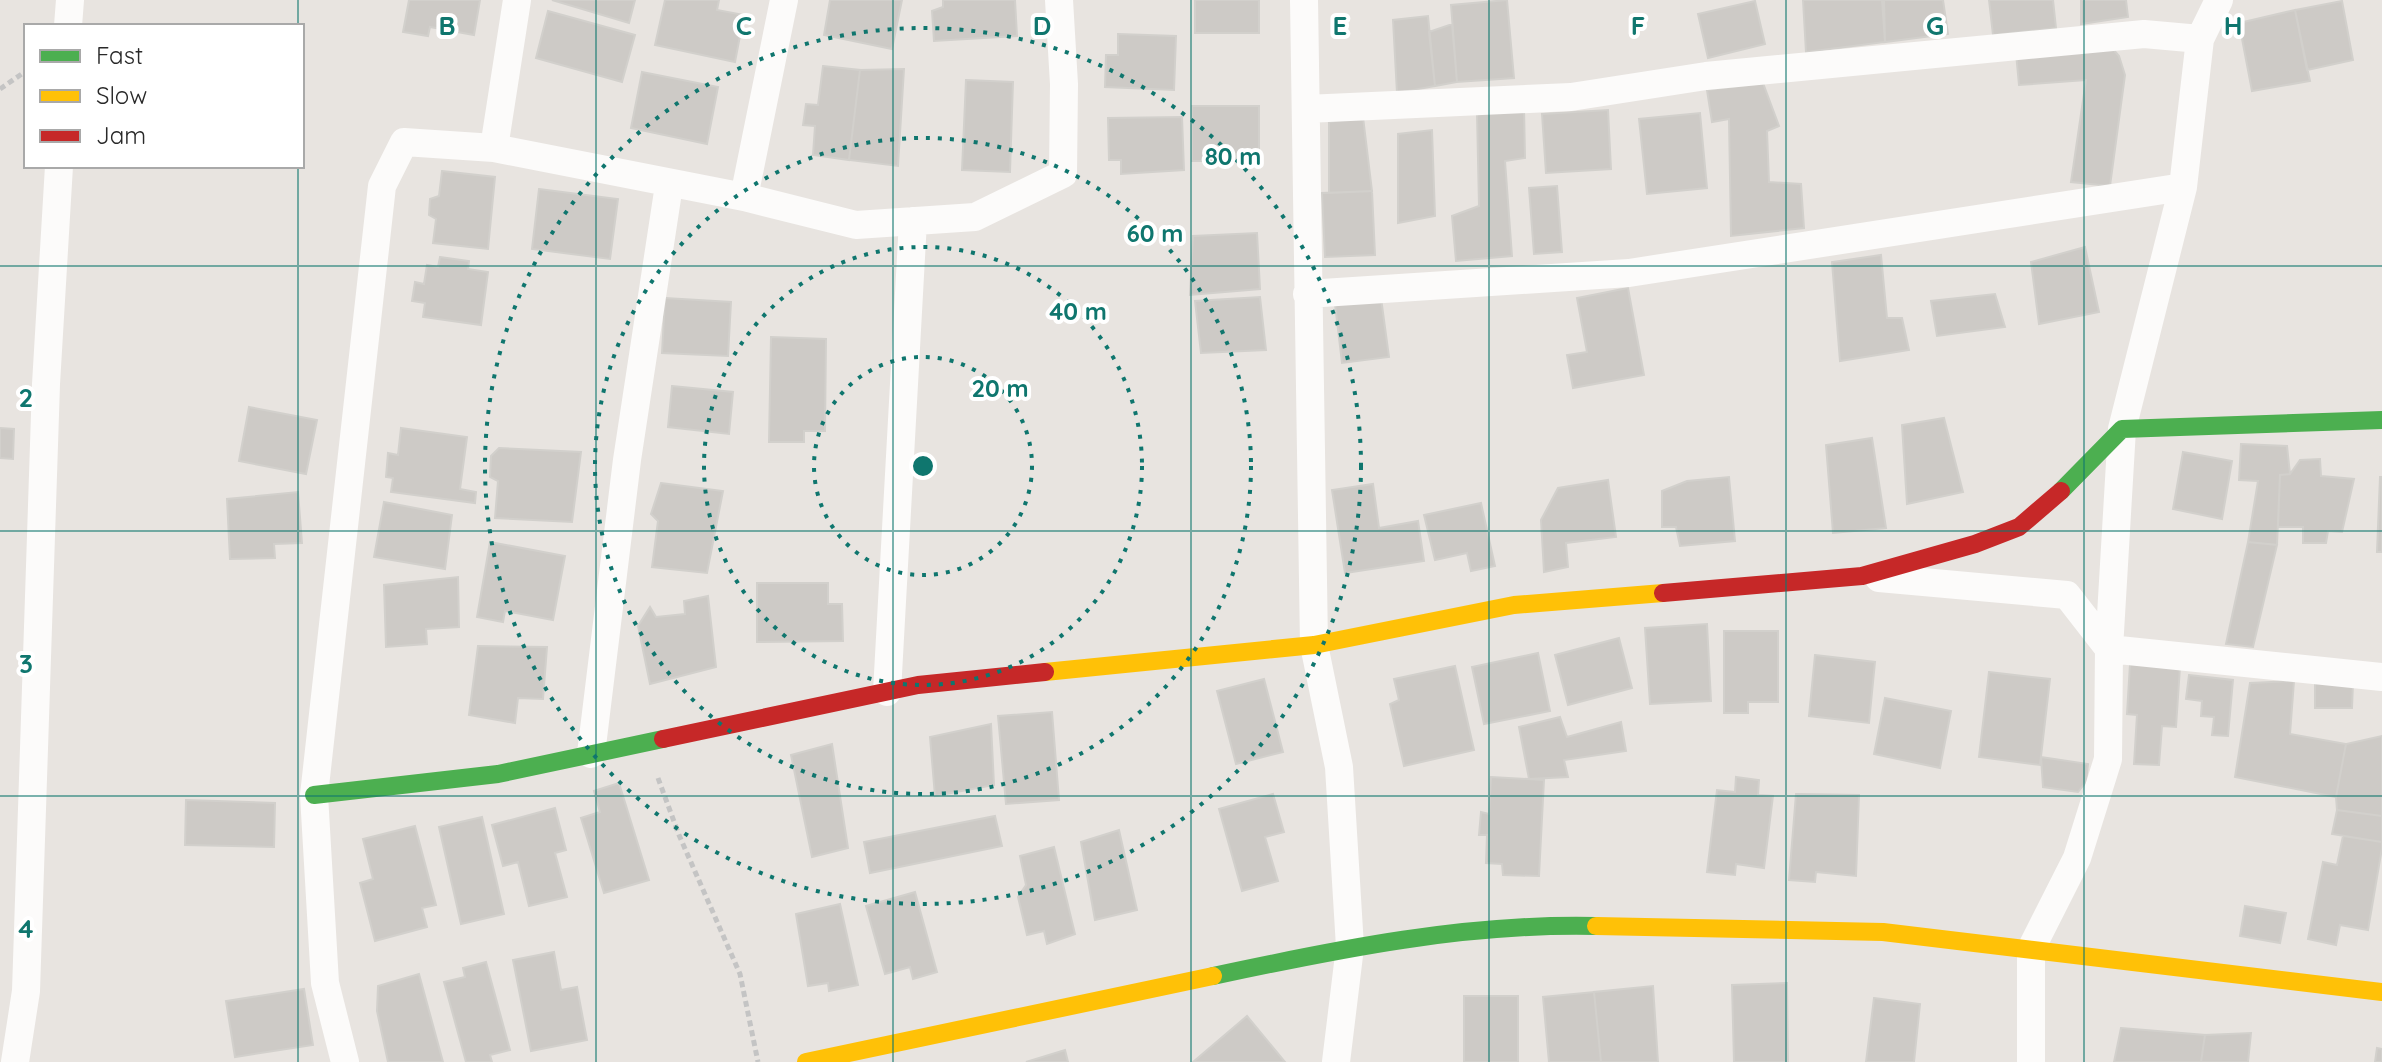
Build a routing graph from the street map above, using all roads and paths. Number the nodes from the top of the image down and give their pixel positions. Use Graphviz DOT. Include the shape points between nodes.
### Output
graph roads {
  1 [pos="70,0"];
  2 [pos="517,0"];
  3 [pos="784,0"];
  4 [pos="1059,0"];
  5 [pos="1304,0"];
  6 [pos="2219,0"];
  7 [pos="68,24"];
  8 [pos="2200,39"];
  9 [pos="24,72"];
  10 [pos="0,89"];
  11 [pos="1306,109"];
  12 [pos="494,148"];
  13 [pos="59,168"];
  14 [pos="669,185"];
  15 [pos="2183,187"];
  16 [pos="744,197"];
  17 [pos="913,221"];
  18 [pos="1307,294"];
  19 [pos="2382,420"];
  20 [pos="2122,429"];
  21 [pos="1862,576"];
  22 [pos="1314,645"];
  23 [pos="2109,649"];
  24 [pos="2382,677"];
  25 [pos="887,692"];
  26 [pos="645,744"];
  27 [pos="591,754"];
  28 [pos="314,795"];
  29 [pos="1350,947"];
  30 [pos="2031,949"];
  31 [pos="2382,992"];
  32 [pos="15,1062"];
  33 [pos="345,1062"];
  34 [pos="758,1062"];
  35 [pos="806,1062"];
  36 [pos="1336,1062"];
  37 [pos="2031,1062"];
  1 -- 7 [label="street"];
  2 -- 12 [label="street"];
  3 -- 16 [label="street"];
  4 -- 17 [label="street" via="1063,174 975,217"];
  5 -- 11 [label="street"];
  6 -- 8 [label="street"];
  8 -- 11 [label="street" via="2144,34 1706,76 1571,97"];
  8 -- 15 [label="street"];
  9 -- 10 [label="path"];
  11 -- 18 [label="street"];
  12 -- 14 [label="street"];
  12 -- 28 [label="street" via="404,142 382,186"];
  13 -- 32 [label="street" via="46,384 26,991"];
  14 -- 16 [label="street"];
  14 -- 27 [label="street" via="627,460"];
  15 -- 18 [label="street" via="1629,273"];
  15 -- 20 [label="street"];
  16 -- 17 [label="street" via="856,225"];
  17 -- 25 [label="street"];
  18 -- 22 [label="street"];
  19 -- 20 [label="street"];
  20 -- 21 [label="street" via="2019,527"];
  20 -- 23 [label="street"];
  21 -- 22 [label="street" via="1514,605"];
  21 -- 23 [label="street" via="2067,595"];
  22 -- 25 [label="street"];
  22 -- 29 [label="street" via="1339,767"];
  23 -- 24 [label="street"];
  23 -- 30 [label="street" via="2108,759 2077,858"];
  25 -- 26 [label="street"];
  26 -- 27 [label="street"];
  26 -- 34 [label="path" via="740,974"];
  27 -- 28 [label="street" via="498,774"];
  28 -- 33 [label="street" via="325,983"];
  29 -- 30 [label="street" via="1544,925 1883,932"];
  29 -- 35 [label="street"];
  29 -- 36 [label="street"];
  30 -- 31 [label="street"];
  30 -- 37 [label="street"];
}
